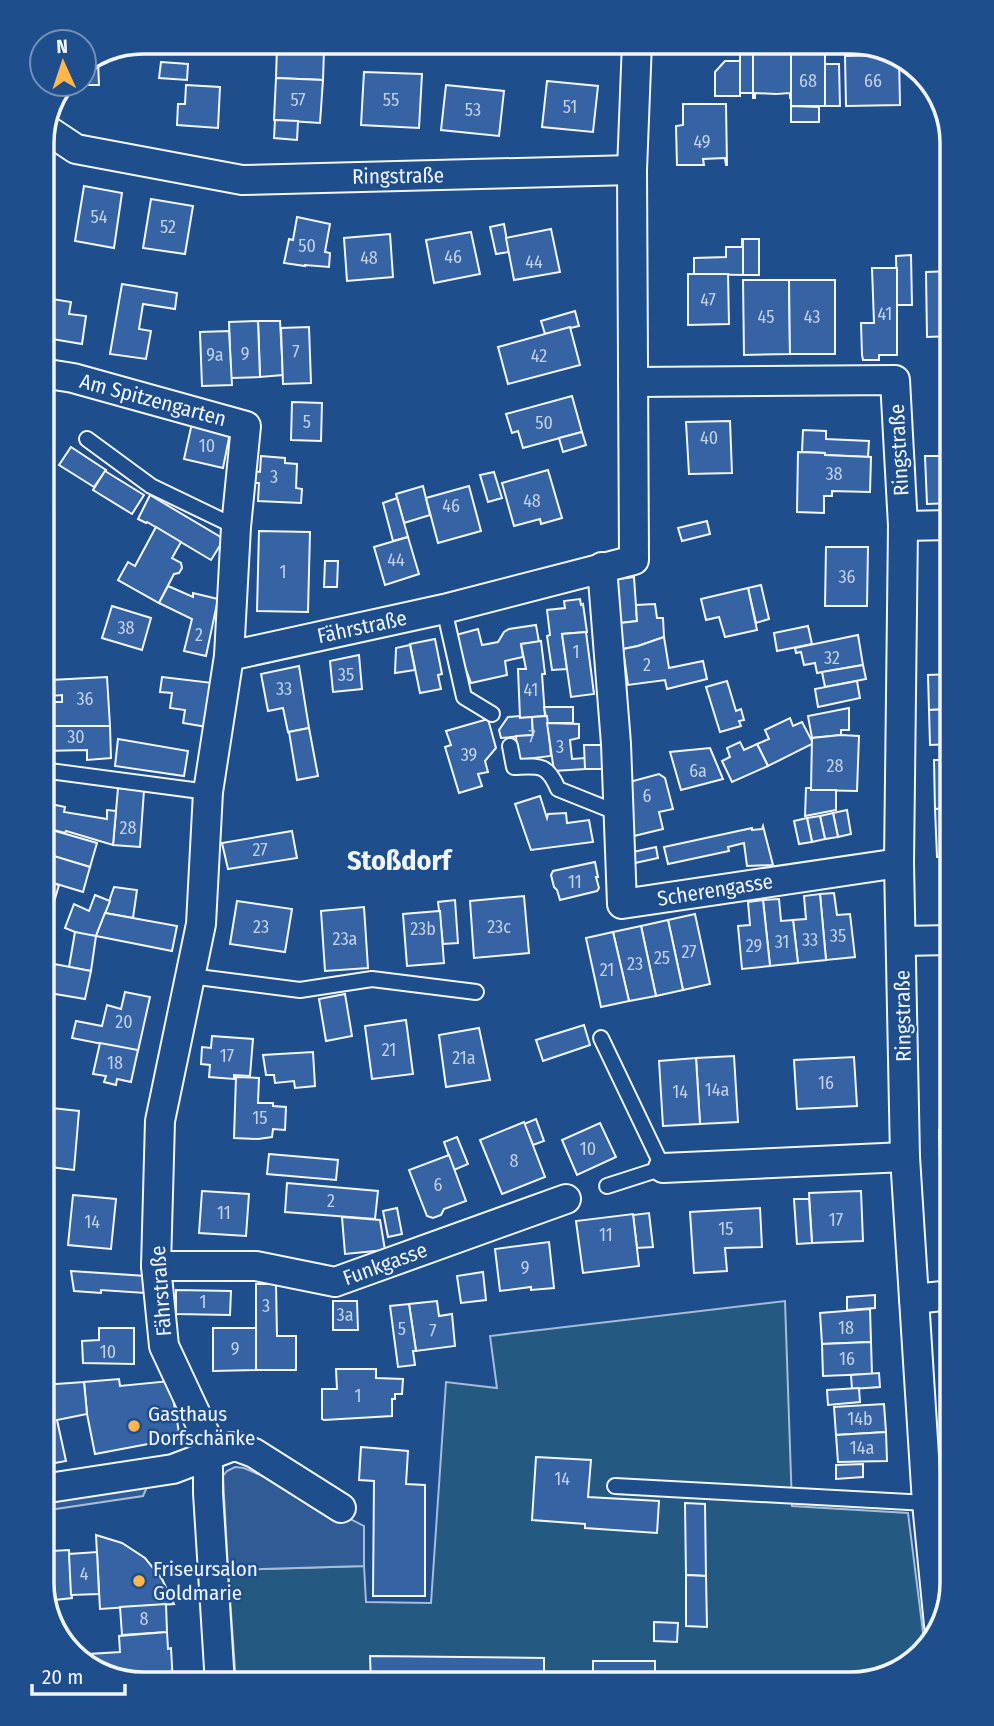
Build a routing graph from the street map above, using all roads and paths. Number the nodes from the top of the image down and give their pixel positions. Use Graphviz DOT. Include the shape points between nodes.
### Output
graph roads {
  1 [pos="636,54"];
  2 [pos="644,54"];
  3 [pos="635,71"];
  4 [pos="54,135"];
  5 [pos="632,170"];
  6 [pos="54,375"];
  7 [pos="633,382"];
  8 [pos="87,439"];
  9 [pos="940,525"];
  10 [pos="903,526"];
  11 [pos="236,527"];
  12 [pos="602,567"];
  13 [pos="444,609"];
  14 [pos="229,656"];
  15 [pos="492,713"];
  16 [pos="510,746"];
  17 [pos="54,772"];
  18 [pos="208,793"];
  19 [pos="618,813"];
  20 [pos="899,863"];
  21 [pos="940,940"];
  22 [pos="901,941"];
  23 [pos="190,976"];
  24 [pos="476,992"];
  25 [pos="601,1038"];
  26 [pos="905,1157"];
  27 [pos="663,1168"];
  28 [pos="607,1186"];
  29 [pos="566,1199"];
  30 [pos="156,1266"];
  31 [pos="940,1296"];
  32 [pos="914,1299"];
  33 [pos="208,1455"];
  34 [pos="615,1486"];
  35 [pos="54,1487"];
  36 [pos="927,1503"];
  37 [pos="341,1508"];
  38 [pos="937,1606"];
  39 [pos="219,1672"];
  1 -- 3 [label="street"];
  2 -- 3 [label="street"];
  3 -- 5 [label="street"];
  4 -- 5 [label="street, Ringstraße" via="76,149 242,180"];
  5 -- 7 [label="street"];
  6 -- 11 [label="street, Am Spitzengarten" via="246,426"];
  7 -- 10 [label="street, Ringstraße" via="895,380"];
  7 -- 12 [label="street, Fährstraße" via="634,560"];
  8 -- 11 [label="lane" via="151,486"];
  9 -- 10 [label="street"];
  10 -- 20 [label="street, Ringstraße"];
  11 -- 14 [label="street, Am Spitzengarten"];
  12 -- 13 [label="street, Fährstraße"];
  12 -- 19 [label="street, Scherengasse"];
  13 -- 14 [label="street, Fährstraße"];
  13 -- 15 [label="lane" via="464,697"];
  14 -- 18 [label="street, Fährstraße"];
  16 -- 19 [label="lane" via="514,767 539,766 553,776 558,789"];
  17 -- 18 [label="lane"];
  18 -- 23 [label="street, Fährstraße" via="201,924"];
  19 -- 20 [label="street, Scherengasse" via="622,904"];
  20 -- 22 [label="street, Ringstraße"];
  21 -- 22 [label="street"];
  22 -- 26 [label="street, Ringstraße"];
  23 -- 24 [label="lane" via="300,990 372,979"];
  23 -- 30 [label="street, Fährstraße" via="160,1121"];
  25 -- 27 [label="lane"];
  26 -- 27 [label="street"];
  26 -- 32 [label="street, Ringstraße"];
  27 -- 28 [label="lane"];
  29 -- 30 [label="street, Funkgasse" via="335,1282 256,1266"];
  30 -- 33 [label="street, Fährstraße" via="164,1346 206,1436"];
  31 -- 32 [label="street"];
  32 -- 36 [label="street, Ringstraße"];
  33 -- 35 [label="street" via="173,1469"];
  33 -- 37 [label="street" via="238,1447 254,1453"];
  33 -- 39 [label="street, Fährstraße"];
  34 -- 36 [label="lane"];
  36 -- 38 [label="street, Ringstraße"];
}
